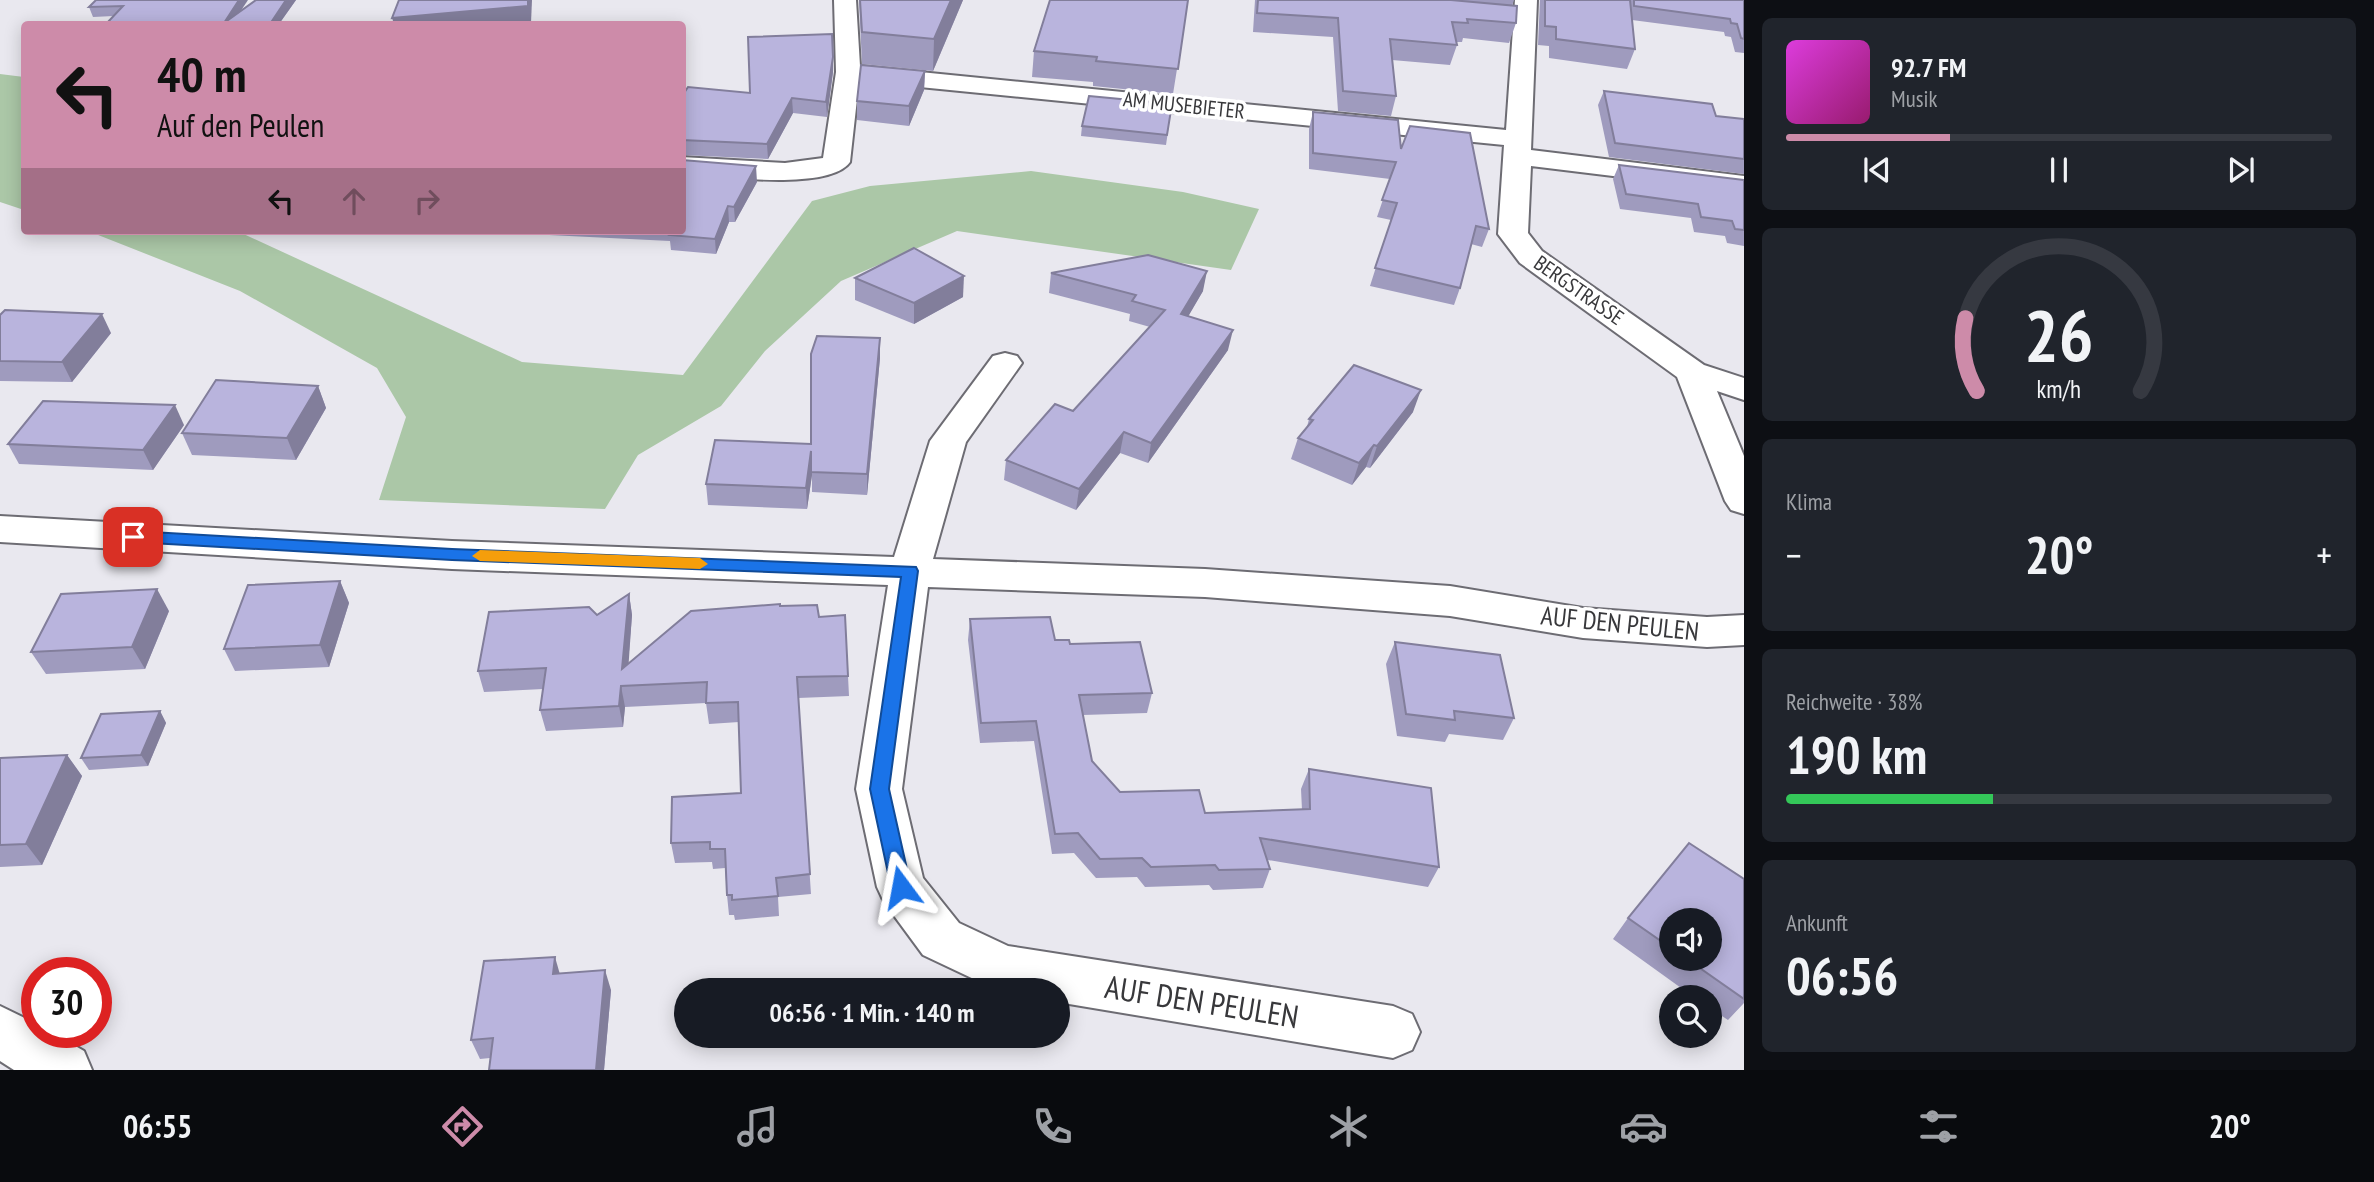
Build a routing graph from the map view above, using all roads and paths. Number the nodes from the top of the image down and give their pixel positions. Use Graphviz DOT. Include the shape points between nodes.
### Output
graph roads {
  1 [pos="845,0"];
  2 [pos="1517,11"];
  3 [pos="848,72"];
  4 [pos="1519,147"];
  5 [pos="686,165"];
  6 [pos="1744,184"];
  7 [pos="1005,363"];
  8 [pos="1692,372"];
  9 [pos="1744,389"];
  10 [pos="1744,501"];
  11 [pos="0,529"];
  12 [pos="910,571"];
  13 [pos="1744,630"];
  14 [pos="0,1032"];
  15 [pos="1393,1032"];
  16 [pos="65,1070"];
  1 -- 3 [label="street"];
  2 -- 4 [label="street, BERGSTRASSE"];
  3 -- 4 [label="street, AM MUSEBIETER"];
  3 -- 5 [label="street" via="836,162 827,169 804,172"];
  4 -- 6 [label="street, AM MUSEBIETER"];
  4 -- 8 [label="street, BERGSTRASSE" via="1513,234 1531,257"];
  7 -- 12 [label="street, AUF DEN PEULEN" via="948,441"];
  8 -- 9 [label="street, BERGSTRASSE"];
  8 -- 10 [label="street"];
  11 -- 12 [label="street, AUF DEN PEULEN" via="452,555"];
  12 -- 13 [label="street, AUF DEN PEULEN" via="1205,583 1450,601 1583,623 1707,632"];
  12 -- 15 [label="street, AUF DEN PEULEN" via="879,789 901,887 941,939 1003,969"];
  14 -- 16 [label="street"];
}
